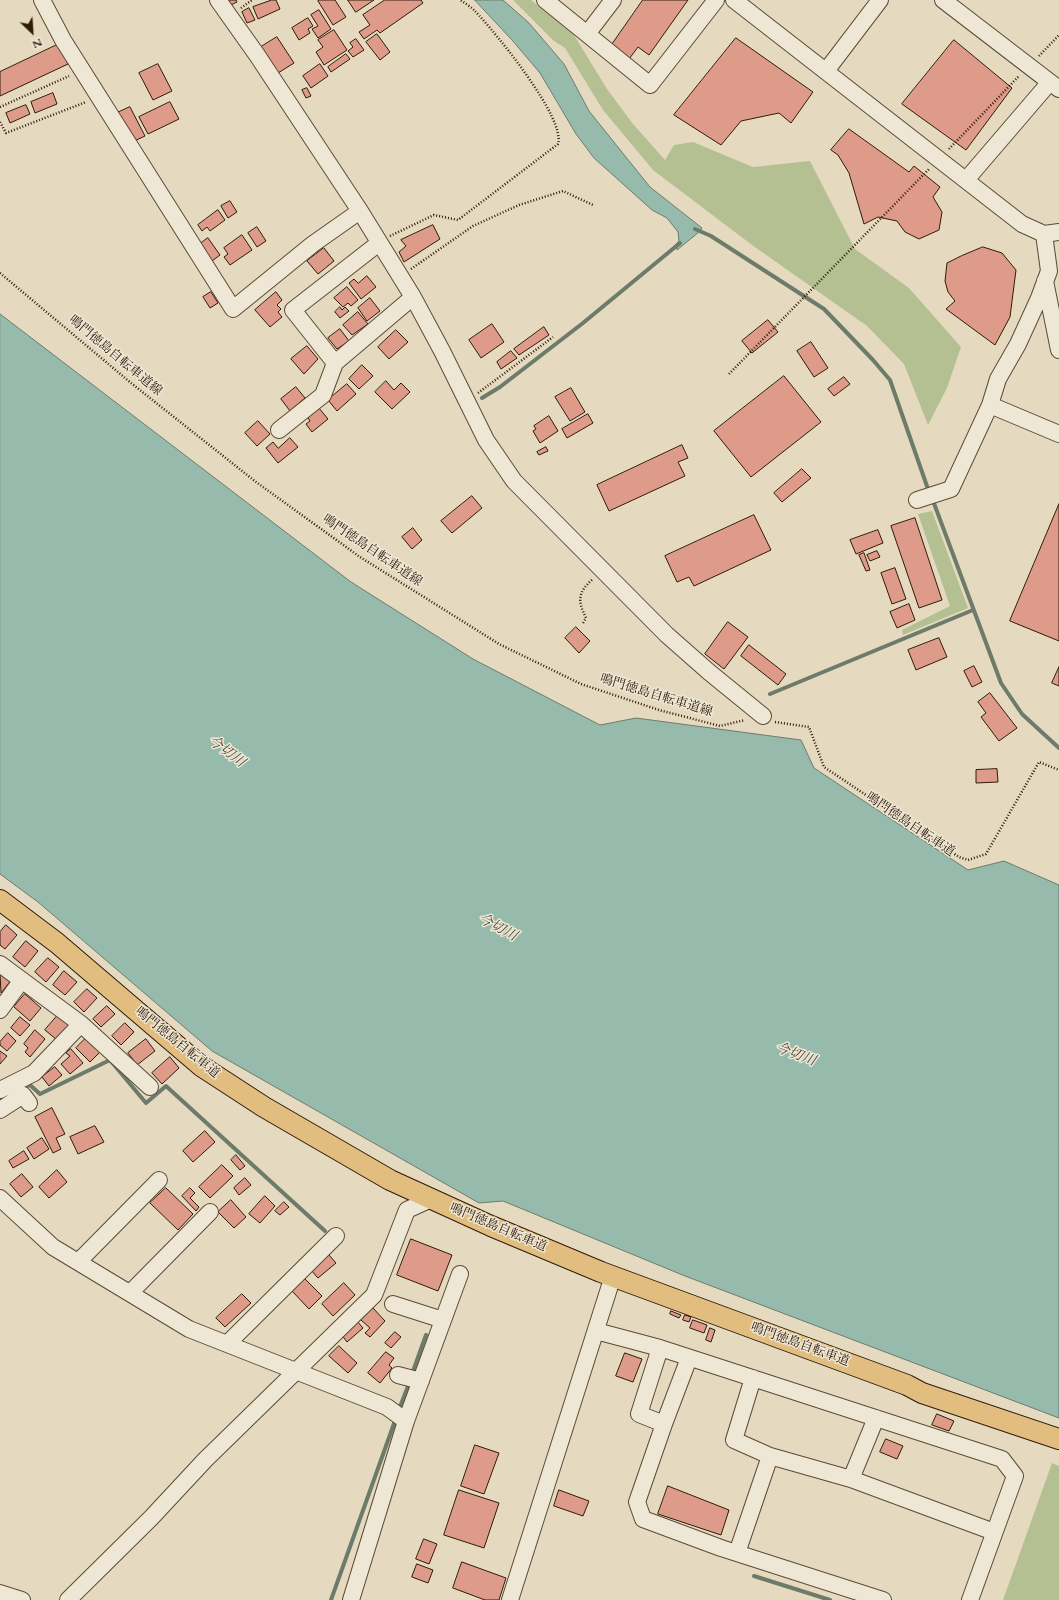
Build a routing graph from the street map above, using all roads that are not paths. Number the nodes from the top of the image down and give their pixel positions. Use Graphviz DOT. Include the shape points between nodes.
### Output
graph roads {
  1 [pos="42,0"];
  2 [pos="218,0"];
  3 [pos="545,0"];
  4 [pos="613,0"];
  5 [pos="716,0"];
  6 [pos="734,0"];
  7 [pos="880,0"];
  8 [pos="943,0"];
  9 [pos="587,34"];
  10 [pos="826,71"];
  11 [pos="1054,85"];
  12 [pos="966,180"];
  13 [pos="360,211"];
  14 [pos="1052,233"];
  15 [pos="379,243"];
  16 [pos="1045,280"];
  17 [pos="413,297"];
  18 [pos="1059,350"];
  19 [pos="335,363"];
  20 [pos="990,405"];
  21 [pos="279,430"];
  22 [pos="1059,434"];
  23 [pos="917,500"];
  24 [pos="763,716"];
  25 [pos="0,900"];
  26 [pos="0,964"];
  27 [pos="22,980"];
  28 [pos="0,1010"];
  29 [pos="81,1024"];
  30 [pos="150,1087"];
  31 [pos="0,1090"];
  32 [pos="29,1103"];
  33 [pos="0,1110"];
  34 [pos="159,1180"];
  35 [pos="0,1198"];
  36 [pos="431,1199"];
  37 [pos="210,1212"];
  38 [pos="336,1236"];
  39 [pos="78,1262"];
  40 [pos="460,1274"];
  41 [pos="613,1276"];
  42 [pos="130,1293"];
  43 [pos="394,1304"];
  44 [pos="443,1320"];
  45 [pos="596,1331"];
  46 [pos="227,1344"];
  47 [pos="660,1348"];
  48 [pos="689,1358"];
  49 [pos="296,1372"];
  50 [pos="398,1376"];
  51 [pos="753,1378"];
  52 [pos="421,1381"];
  53 [pos="876,1418"];
  54 [pos="406,1421"];
  55 [pos="664,1424"];
  56 [pos="1059,1439"];
  57 [pos="770,1456"];
  58 [pos="851,1479"];
  59 [pos="994,1532"];
  60 [pos="737,1553"];
  61 [pos="0,1593"];
  62 [pos="22,1600"];
  63 [pos="68,1600"];
  64 [pos="350,1600"];
  65 [pos="510,1600"];
  66 [pos="883,1600"];
  67 [pos="970,1600"];
  1 -- 13 [label="street" via="63,40 233,309 313,244"];
  2 -- 13 [label="street"];
  3 -- 9 [label="street"];
  4 -- 9 [label="street"];
  5 -- 9 [label="street" via="650,85"];
  6 -- 10 [label="street"];
  7 -- 10 [label="street"];
  8 -- 11 [label="street"];
  10 -- 12 [label="street"];
  11 -- 12 [label="street"];
  12 -- 14 [label="street" via="1022,224"];
  13 -- 15 [label="street"];
  14 -- 16 [label="street" via="1049,271"];
  15 -- 17 [label="street"];
  15 -- 19 [label="street" via="293,310"];
  16 -- 18 [label="street"];
  16 -- 20 [label="street" via="1018,344 998,379"];
  17 -- 19 [label="street"];
  17 -- 24 [label="street" via="486,440 514,481 666,635"];
  19 -- 21 [label="street" via="323,395"];
  20 -- 22 [label="street"];
  20 -- 23 [label="street" via="951,488"];
  25 -- 36 [label="main road, 鳴門徳島自転車道" via="57,943 201,1066 264,1107 390,1180"];
  26 -- 27 [label="street"];
  27 -- 28 [label="street"];
  27 -- 29 [label="street"];
  29 -- 30 [label="street"];
  29 -- 31 [label="street" via="34,1073"];
  32 -- 33 [label="street" via="23,1095"];
  34 -- 39 [label="street"];
  35 -- 39 [label="street" via="48,1243"];
  36 -- 41 [label="main road, 鳴門徳島自転車道"];
  36 -- 49 [label="street" via="407,1210 374,1295"];
  37 -- 42 [label="street"];
  38 -- 46 [label="street"];
  39 -- 42 [label="street"];
  40 -- 44 [label="street"];
  41 -- 45 [label="street"];
  41 -- 56 [label="main road, 鳴門徳島自転車道" via="907,1385 922,1393"];
  42 -- 46 [label="street" via="188,1329"];
  43 -- 44 [label="street"];
  44 -- 52 [label="street"];
  45 -- 47 [label="street"];
  45 -- 65 [label="street"];
  46 -- 49 [label="street"];
  47 -- 48 [label="street"];
  47 -- 55 [label="street" via="638,1414"];
  48 -- 51 [label="street"];
  48 -- 55 [label="street"];
  49 -- 54 [label="street" via="387,1407"];
  49 -- 63 [label="street" via="205,1460"];
  50 -- 52 [label="street"];
  51 -- 53 [label="street"];
  51 -- 57 [label="street" via="734,1440"];
  52 -- 54 [label="street"];
  53 -- 58 [label="street"];
  53 -- 59 [label="street" via="1002,1459 1015,1476"];
  54 -- 64 [label="street"];
  55 -- 60 [label="street" via="637,1502 643,1520"];
  57 -- 58 [label="street"];
  57 -- 60 [label="street"];
  58 -- 59 [label="street"];
  59 -- 67 [label="street"];
  60 -- 66 [label="street"];
  61 -- 62 [label="street"];
}
